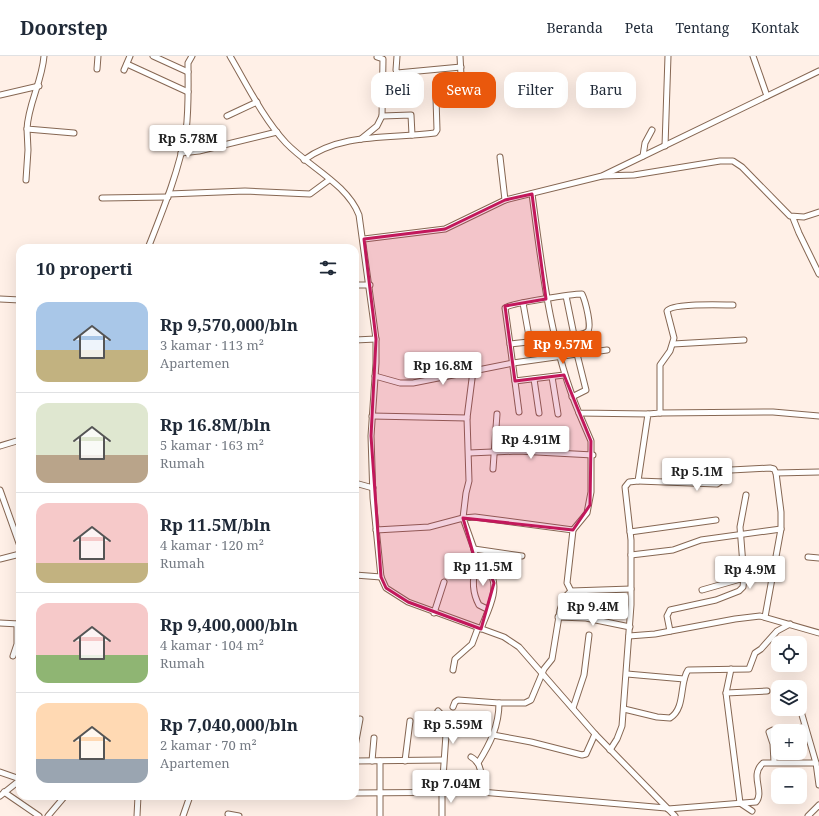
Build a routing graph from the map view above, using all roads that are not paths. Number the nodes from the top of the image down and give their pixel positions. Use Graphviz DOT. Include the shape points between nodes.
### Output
graph roads {
  1 [pos="44,56"];
  2 [pos="98,56"];
  3 [pos="130,56"];
  4 [pos="153,56"];
  5 [pos="192,56"];
  6 [pos="230,56"];
  7 [pos="377,56"];
  8 [pos="397,56"];
  9 [pos="460,56"];
  10 [pos="668,56"];
  11 [pos="753,56"];
  12 [pos="127,64"];
  13 [pos="461,67"];
  14 [pos="97,69"];
  15 [pos="124,70"];
  16 [pos="819,71"];
  17 [pos="188,72"];
  18 [pos="39,86"];
  19 [pos="188,92"];
  20 [pos="0,95"];
  21 [pos="767,96"];
  22 [pos="257,102"];
  23 [pos="227,116"];
  24 [pos="382,116"];
  25 [pos="27,129"];
  26 [pos="652,130"];
  27 [pos="277,132"];
  28 [pos="74,133"];
  29 [pos="412,135"];
  30 [pos="361,139"];
  31 [pos="665,146"];
  32 [pos="181,153"];
  33 [pos="643,156"];
  34 [pos="500,157"];
  35 [pos="304,160"];
  36 [pos="602,176"];
  37 [pos="26,180"];
  38 [pos="329,180"];
  39 [pos="532,194"];
  40 [pos="168,195"];
  41 [pos="102,198"];
  42 [pos="505,200"];
  43 [pos="819,212"];
  44 [pos="793,218"];
  45 [pos="364,239"];
  46 [pos="150,244"];
  47 [pos="819,274"];
  48 [pos="359,285"];
  49 [pos="370,285"];
  50 [pos="566,296"];
  51 [pos="546,299"];
  52 [pos="0,300"];
  53 [pos="16,300"];
  54 [pos="522,303"];
  55 [pos="733,304"];
  56 [pos="574,335"];
  57 [pos="376,339"];
  58 [pos="556,339"];
  59 [pos="359,340"];
  60 [pos="744,340"];
  61 [pos="530,342"];
  62 [pos="510,344"];
  63 [pos="673,344"];
  64 [pos="607,350"];
  65 [pos="577,354"];
  66 [pos="560,357"];
  67 [pos="513,363"];
  68 [pos="473,371"];
  69 [pos="564,375"];
  70 [pos="375,376"];
  71 [pos="552,377"];
  72 [pos="534,379"];
  73 [pos="515,381"];
  74 [pos="572,396"];
  75 [pos="519,412"];
  76 [pos="539,413"];
  77 [pos="579,413"];
  78 [pos="660,413"];
  79 [pos="497,414"];
  80 [pos="558,414"];
  81 [pos="648,414"];
  82 [pos="372,416"];
  83 [pos="819,416"];
  84 [pos="467,418"];
  85 [pos="16,441"];
  86 [pos="0,446"];
  87 [pos="494,451"];
  88 [pos="469,453"];
  89 [pos="593,455"];
  90 [pos="493,469"];
  91 [pos="819,472"];
  92 [pos="776,473"];
  93 [pos="638,481"];
  94 [pos="359,484"];
  95 [pos="373,488"];
  96 [pos="0,490"];
  97 [pos="746,495"];
  98 [pos="463,518"];
  99 [pos="716,520"];
  100 [pos="781,529"];
  101 [pos="376,530"];
  102 [pos="573,530"];
  103 [pos="630,532"];
  104 [pos="740,534"];
  105 [pos="16,535"];
  106 [pos="474,549"];
  107 [pos="16,555"];
  108 [pos="631,555"];
  109 [pos="522,556"];
  110 [pos="808,558"];
  111 [pos="819,558"];
  112 [pos="0,559"];
  113 [pos="477,567"];
  114 [pos="359,575"];
  115 [pos="381,576"];
  116 [pos="744,578"];
  117 [pos="444,582"];
  118 [pos="631,590"];
  119 [pos="702,590"];
  120 [pos="571,591"];
  121 [pos="487,609"];
  122 [pos="434,613"];
  123 [pos="765,616"];
  124 [pos="558,617"];
  125 [pos="0,622"];
  126 [pos="16,624"];
  127 [pos="790,624"];
  128 [pos="630,626"];
  129 [pos="479,629"];
  130 [pos="670,631"];
  131 [pos="819,633"];
  132 [pos="589,635"];
  133 [pos="629,636"];
  134 [pos="16,647"];
  135 [pos="13,656"];
  136 [pos="731,669"];
  137 [pos="453,670"];
  138 [pos="543,673"];
  139 [pos="627,674"];
  140 [pos="684,679"];
  141 [pos="767,691"];
  142 [pos="726,694"];
  143 [pos="499,703"];
  144 [pos="453,707"];
  145 [pos="573,708"];
  146 [pos="624,709"];
  147 [pos="438,711"];
  148 [pos="360,719"];
  149 [pos="410,721"];
  150 [pos="359,724"];
  151 [pos="807,731"];
  152 [pos="595,734"];
  153 [pos="493,735"];
  154 [pos="374,738"];
  155 [pos="610,750"];
  156 [pos="472,758"];
  157 [pos="443,760"];
  158 [pos="359,761"];
  159 [pos="372,761"];
  160 [pos="380,761"];
  161 [pos="405,761"];
  162 [pos="774,762"];
  163 [pos="478,763"];
  164 [pos="816,763"];
  165 [pos="0,772"];
  166 [pos="16,778"];
  167 [pos="16,783"];
  168 [pos="819,785"];
  169 [pos="379,791"];
  170 [pos="442,792"];
  171 [pos="481,792"];
  172 [pos="359,793"];
  173 [pos="2,794"];
  174 [pos="62,800"];
  175 [pos="138,800"];
  176 [pos="189,800"];
  177 [pos="740,803"];
  178 [pos="819,805"];
  179 [pos="667,808"];
  180 [pos="752,811"];
  181 [pos="228,814"];
  182 [pos="39,816"];
  183 [pos="48,816"];
  184 [pos="137,816"];
  185 [pos="183,816"];
  186 [pos="239,816"];
  187 [pos="380,816"];
  188 [pos="442,816"];
  189 [pos="675,816"];
  190 [pos="808,816"];
  1 -- 18 [label="street"];
  2 -- 14 [label="street"];
  3 -- 12 [label="street"];
  4 -- 17 [label="street"];
  5 -- 17 [label="street" via="188,63"];
  6 -- 22 [label="street"];
  7 -- 24 [label="street" via="383,59"];
  8 -- 13 [label="street" via="397,73"];
  9 -- 13 [label="street"];
  10 -- 31 [label="street"];
  11 -- 21 [label="street"];
  12 -- 15 [label="street"];
  12 -- 19 [label="street"];
  13 -- 29 [label="street" via="462,94 436,98 437,132"];
  16 -- 21 [label="street"];
  17 -- 19 [label="street"];
  18 -- 20 [label="street"];
  18 -- 25 [label="street" via="28,116"];
  19 -- 32 [label="street"];
  21 -- 31 [label="street"];
  22 -- 23 [label="street"];
  22 -- 27 [label="street"];
  24 -- 29 [label="street" via="411,114"];
  24 -- 30 [label="street" via="377,126"];
  25 -- 28 [label="street"];
  25 -- 37 [label="street"];
  26 -- 33 [label="street" via="645,143"];
  27 -- 32 [label="street"];
  27 -- 35 [label="street"];
  29 -- 30 [label="street"];
  30 -- 35 [label="street" via="327,146"];
  31 -- 33 [label="street"];
  32 -- 40 [label="street"];
  33 -- 36 [label="street"];
  34 -- 42 [label="street"];
  35 -- 38 [label="street"];
  36 -- 39 [label="street"];
  36 -- 44 [label="street" via="634,175 734,161"];
  38 -- 40 [label="street" via="310,194 245,191"];
  38 -- 45 [label="street" via="344,192 357,208"];
  39 -- 42 [label="street"];
  39 -- 51 [label="street"];
  40 -- 41 [label="street"];
  40 -- 46 [label="street"];
  42 -- 45 [label="street" via="445,229"];
  43 -- 44 [label="street"];
  44 -- 47 [label="street"];
  45 -- 49 [label="street"];
  48 -- 49 [label="street"];
  49 -- 57 [label="street"];
  50 -- 51 [label="street"];
  50 -- 56 [label="street"];
  50 -- 56 [label="street" via="581,294 584,297 589,330"];
  51 -- 54 [label="street"];
  51 -- 58 [label="street"];
  52 -- 53 [label="street"];
  54 -- 61 [label="street"];
  54 -- 62 [label="street" via="505,308"];
  55 -- 63 [label="street" via="669,308 667,316 673,329"];
  56 -- 65 [label="street"];
  57 -- 59 [label="street"];
  57 -- 70 [label="street"];
  58 -- 61 [label="street"];
  58 -- 66 [label="street"];
  60 -- 63 [label="street"];
  61 -- 62 [label="street"];
  62 -- 67 [label="street"];
  63 -- 78 [label="street" via="660,365"];
  64 -- 65 [label="street"];
  65 -- 66 [label="street"];
  65 -- 74 [label="street" via="586,390"];
  66 -- 67 [label="street"];
  66 -- 69 [label="street"];
  67 -- 68 [label="street"];
  67 -- 73 [label="street"];
  68 -- 70 [label="street" via="413,383 400,383"];
  68 -- 84 [label="street"];
  69 -- 71 [label="street"];
  69 -- 74 [label="street"];
  70 -- 82 [label="street"];
  71 -- 72 [label="street"];
  71 -- 80 [label="street"];
  72 -- 73 [label="street"];
  72 -- 76 [label="street"];
  73 -- 75 [label="street"];
  74 -- 77 [label="street"];
  77 -- 81 [label="street"];
  77 -- 89 [label="street" via="590,434"];
  78 -- 81 [label="street"];
  78 -- 83 [label="street" via="773,412"];
  79 -- 87 [label="street"];
  81 -- 93 [label="street"];
  82 -- 84 [label="street"];
  82 -- 95 [label="street"];
  84 -- 88 [label="street"];
  85 -- 86 [label="street"];
  87 -- 88 [label="street"];
  87 -- 89 [label="street"];
  87 -- 90 [label="street"];
  88 -- 98 [label="street" via="469,481"];
  89 -- 102 [label="street" via="590,505 583,519"];
  91 -- 92 [label="street"];
  92 -- 93 [label="street" via="770,468 726,471 720,484"];
  92 -- 100 [label="street"];
  93 -- 103 [label="street" via="629,482 625,487"];
  94 -- 95 [label="street"];
  95 -- 101 [label="street"];
  96 -- 105 [label="street"];
  97 -- 104 [label="street" via="740,517"];
  98 -- 101 [label="street" via="429,527"];
  98 -- 102 [label="street" via="483,518"];
  98 -- 106 [label="street"];
  99 -- 103 [label="street"];
  100 -- 104 [label="street"];
  100 -- 123 [label="street"];
  101 -- 115 [label="street"];
  102 -- 120 [label="street" via="567,583"];
  103 -- 108 [label="street"];
  104 -- 108 [label="street" via="701,540 673,550"];
  104 -- 116 [label="street"];
  106 -- 109 [label="street"];
  106 -- 113 [label="street"];
  107 -- 112 [label="street"];
  108 -- 118 [label="street"];
  110 -- 111 [label="street"];
  113 -- 121 [label="street" via="474,574 475,591 479,605"];
  113 -- 121 [label="street" via="488,571 493,577 494,587"];
  114 -- 115 [label="street"];
  115 -- 122 [label="street" via="386,588 391,592"];
  116 -- 119 [label="street"];
  116 -- 130 [label="street" via="743,587 732,594 670,610 667,616"];
  117 -- 122 [label="street"];
  118 -- 120 [label="street"];
  118 -- 128 [label="street"];
  120 -- 124 [label="street" via="564,598"];
  121 -- 129 [label="street"];
  122 -- 129 [label="street"];
  123 -- 127 [label="street"];
  123 -- 130 [label="street"];
  124 -- 128 [label="street" via="592,619"];
  124 -- 138 [label="street" via="552,659"];
  125 -- 126 [label="street"];
  127 -- 131 [label="street"];
  127 -- 136 [label="street" via="777,632 755,653 750,669"];
  128 -- 133 [label="street"];
  129 -- 137 [label="street" via="472,644 455,659"];
  129 -- 138 [label="street" via="504,637 515,644"];
  130 -- 133 [label="street"];
  132 -- 145 [label="street" via="584,675"];
  133 -- 139 [label="street"];
  134 -- 135 [label="street"];
  136 -- 140 [label="street" via="690,669 686,671"];
  136 -- 142 [label="street"];
  138 -- 143 [label="street" via="530,702"];
  138 -- 145 [label="street"];
  139 -- 140 [label="street"];
  139 -- 146 [label="street"];
  140 -- 146 [label="street" via="676,713 670,718"];
  141 -- 142 [label="street"];
  142 -- 177 [label="street"];
  143 -- 144 [label="street" via="458,700"];
  143 -- 153 [label="street"];
  145 -- 152 [label="street"];
  146 -- 155 [label="street" via="620,734"];
  147 -- 157 [label="street" via="447,720"];
  148 -- 150 [label="street"];
  149 -- 161 [label="street"];
  151 -- 164 [label="street"];
  152 -- 153 [label="street" via="584,755"];
  152 -- 155 [label="street"];
  153 -- 163 [label="street"];
  154 -- 159 [label="street"];
  155 -- 179 [label="street"];
  156 -- 163 [label="street"];
  157 -- 161 [label="street"];
  157 -- 170 [label="street"];
  158 -- 159 [label="street"];
  159 -- 160 [label="street"];
  160 -- 161 [label="street"];
  160 -- 169 [label="street"];
  162 -- 164 [label="street"];
  162 -- 177 [label="street" via="763,763 758,770 758,800"];
  163 -- 171 [label="street" via="481,769"];
  164 -- 168 [label="street"];
  165 -- 166 [label="street"];
  167 -- 173 [label="street"];
  169 -- 170 [label="street"];
  169 -- 172 [label="street"];
  169 -- 187 [label="street"];
  170 -- 171 [label="street"];
  170 -- 188 [label="street"];
  171 -- 179 [label="street"];
  173 -- 182 [label="street"];
  174 -- 183 [label="street"];
  175 -- 184 [label="street"];
  176 -- 185 [label="street"];
  177 -- 179 [label="street"];
  177 -- 180 [label="street"];
  178 -- 190 [label="street"];
  179 -- 189 [label="street"];
  181 -- 186 [label="street"];
}
